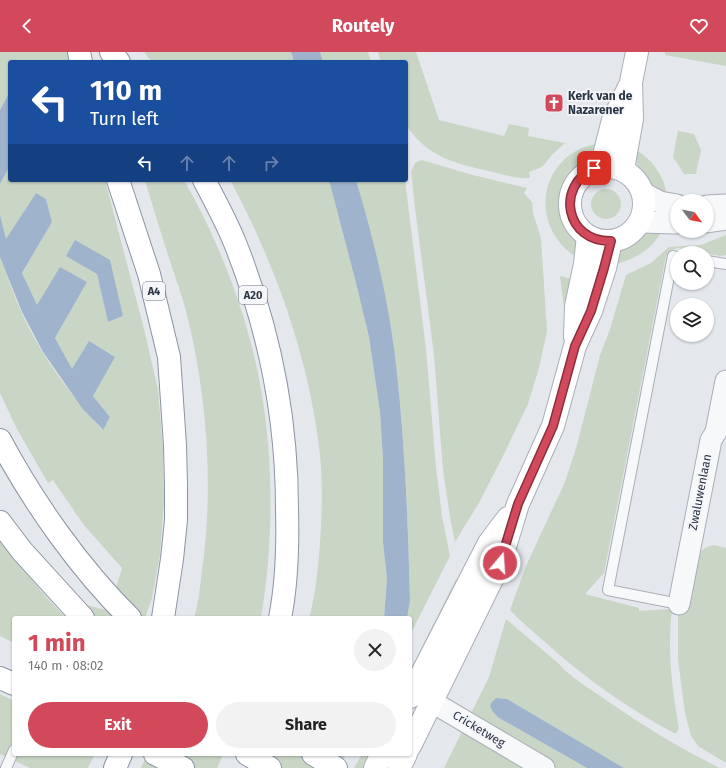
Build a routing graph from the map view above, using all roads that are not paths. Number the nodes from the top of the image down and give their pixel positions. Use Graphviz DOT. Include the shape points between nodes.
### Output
graph roads {
  1 [pos="111,52"];
  2 [pos="638,52"];
  3 [pos="117,60"];
  4 [pos="632,82"];
  5 [pos="601,167"];
  6 [pos="623,170"];
  7 [pos="119,182"];
  8 [pos="205,182"];
  9 [pos="643,193"];
  10 [pos="670,203"];
  11 [pos="726,205"];
  12 [pos="714,206"];
  13 [pos="726,218"];
  14 [pos="714,221"];
  15 [pos="640,222"];
  16 [pos="670,223"];
  17 [pos="588,236"];
  18 [pos="611,241"];
  19 [pos="714,262"];
  20 [pos="726,264"];
  21 [pos="670,271"];
  22 [pos="575,346"];
  23 [pos="726,381"];
  24 [pos="0,440"];
  25 [pos="0,522"];
  26 [pos="679,604"];
  27 [pos="81,616"];
  28 [pos="128,616"];
  29 [pos="163,616"];
  30 [pos="280,616"];
  31 [pos="0,678"];
  32 [pos="12,683"];
  33 [pos="418,696"];
  34 [pos="412,734"];
  35 [pos="12,754"];
  36 [pos="120,756"];
  37 [pos="160,756"];
  38 [pos="242,756"];
  39 [pos="250,756"];
  40 [pos="316,756"];
  41 [pos="381,756"];
  42 [pos="405,756"];
  43 [pos="6,768"];
  44 [pos="115,768"];
  45 [pos="183,768"];
  46 [pos="237,768"];
  47 [pos="270,768"];
  48 [pos="336,768"];
  49 [pos="376,768"];
  50 [pos="399,768"];
  51 [pos="544,768"];
  1 -- 3 [label="main road"];
  2 -- 4 [label="main road"];
  4 -- 5 [label="main road" via="613,120"];
  4 -- 6 [label="main road" via="632,119"];
  5 -- 6 [label="main road" via="612,166"];
  5 -- 17 [label="main road" via="583,175 570,197 570,210 574,222"];
  6 -- 9 [label="main road" via="636,179"];
  7 -- 29 [label="main road, A4" via="149,274 169,357 175,445 176,520"];
  8 -- 30 [label="main road, A20" via="235,242 248,280 269,349 282,417 286,458 287,541"];
  9 -- 10 [label="street" via="660,202"];
  9 -- 15 [label="main road" via="645,203"];
  11 -- 12 [label="street"];
  13 -- 14 [label="street"];
  15 -- 16 [label="street"];
  15 -- 18 [label="main road" via="627,235"];
  17 -- 18 [label="main road"];
  17 -- 22 [label="main road" via="576,306"];
  18 -- 22 [label="main road" via="591,311"];
  19 -- 20 [label="lane"];
  21 -- 26 [label="lane" via="608,590"];
  22 -- 33 [label="main road" via="553,426 518,504 489,543 441,658"];
  23 -- 26 [label="street, Zwaluwenlaan" via="716,432 711,440"];
  24 -- 28 [label="main road" via="11,461 78,559"];
  25 -- 27 [label="main road" via="22,551"];
  31 -- 32 [label="main road"];
  33 -- 34 [label="main road"];
  33 -- 51 [label="street, Cricketweg"];
  35 -- 43 [label="lane"];
  36 -- 44 [label="main road"];
  37 -- 45 [label="main road"];
  38 -- 46 [label="main road"];
  39 -- 47 [label="main road"];
  40 -- 48 [label="main road"];
  41 -- 49 [label="main road"];
  42 -- 50 [label="main road"];
}
